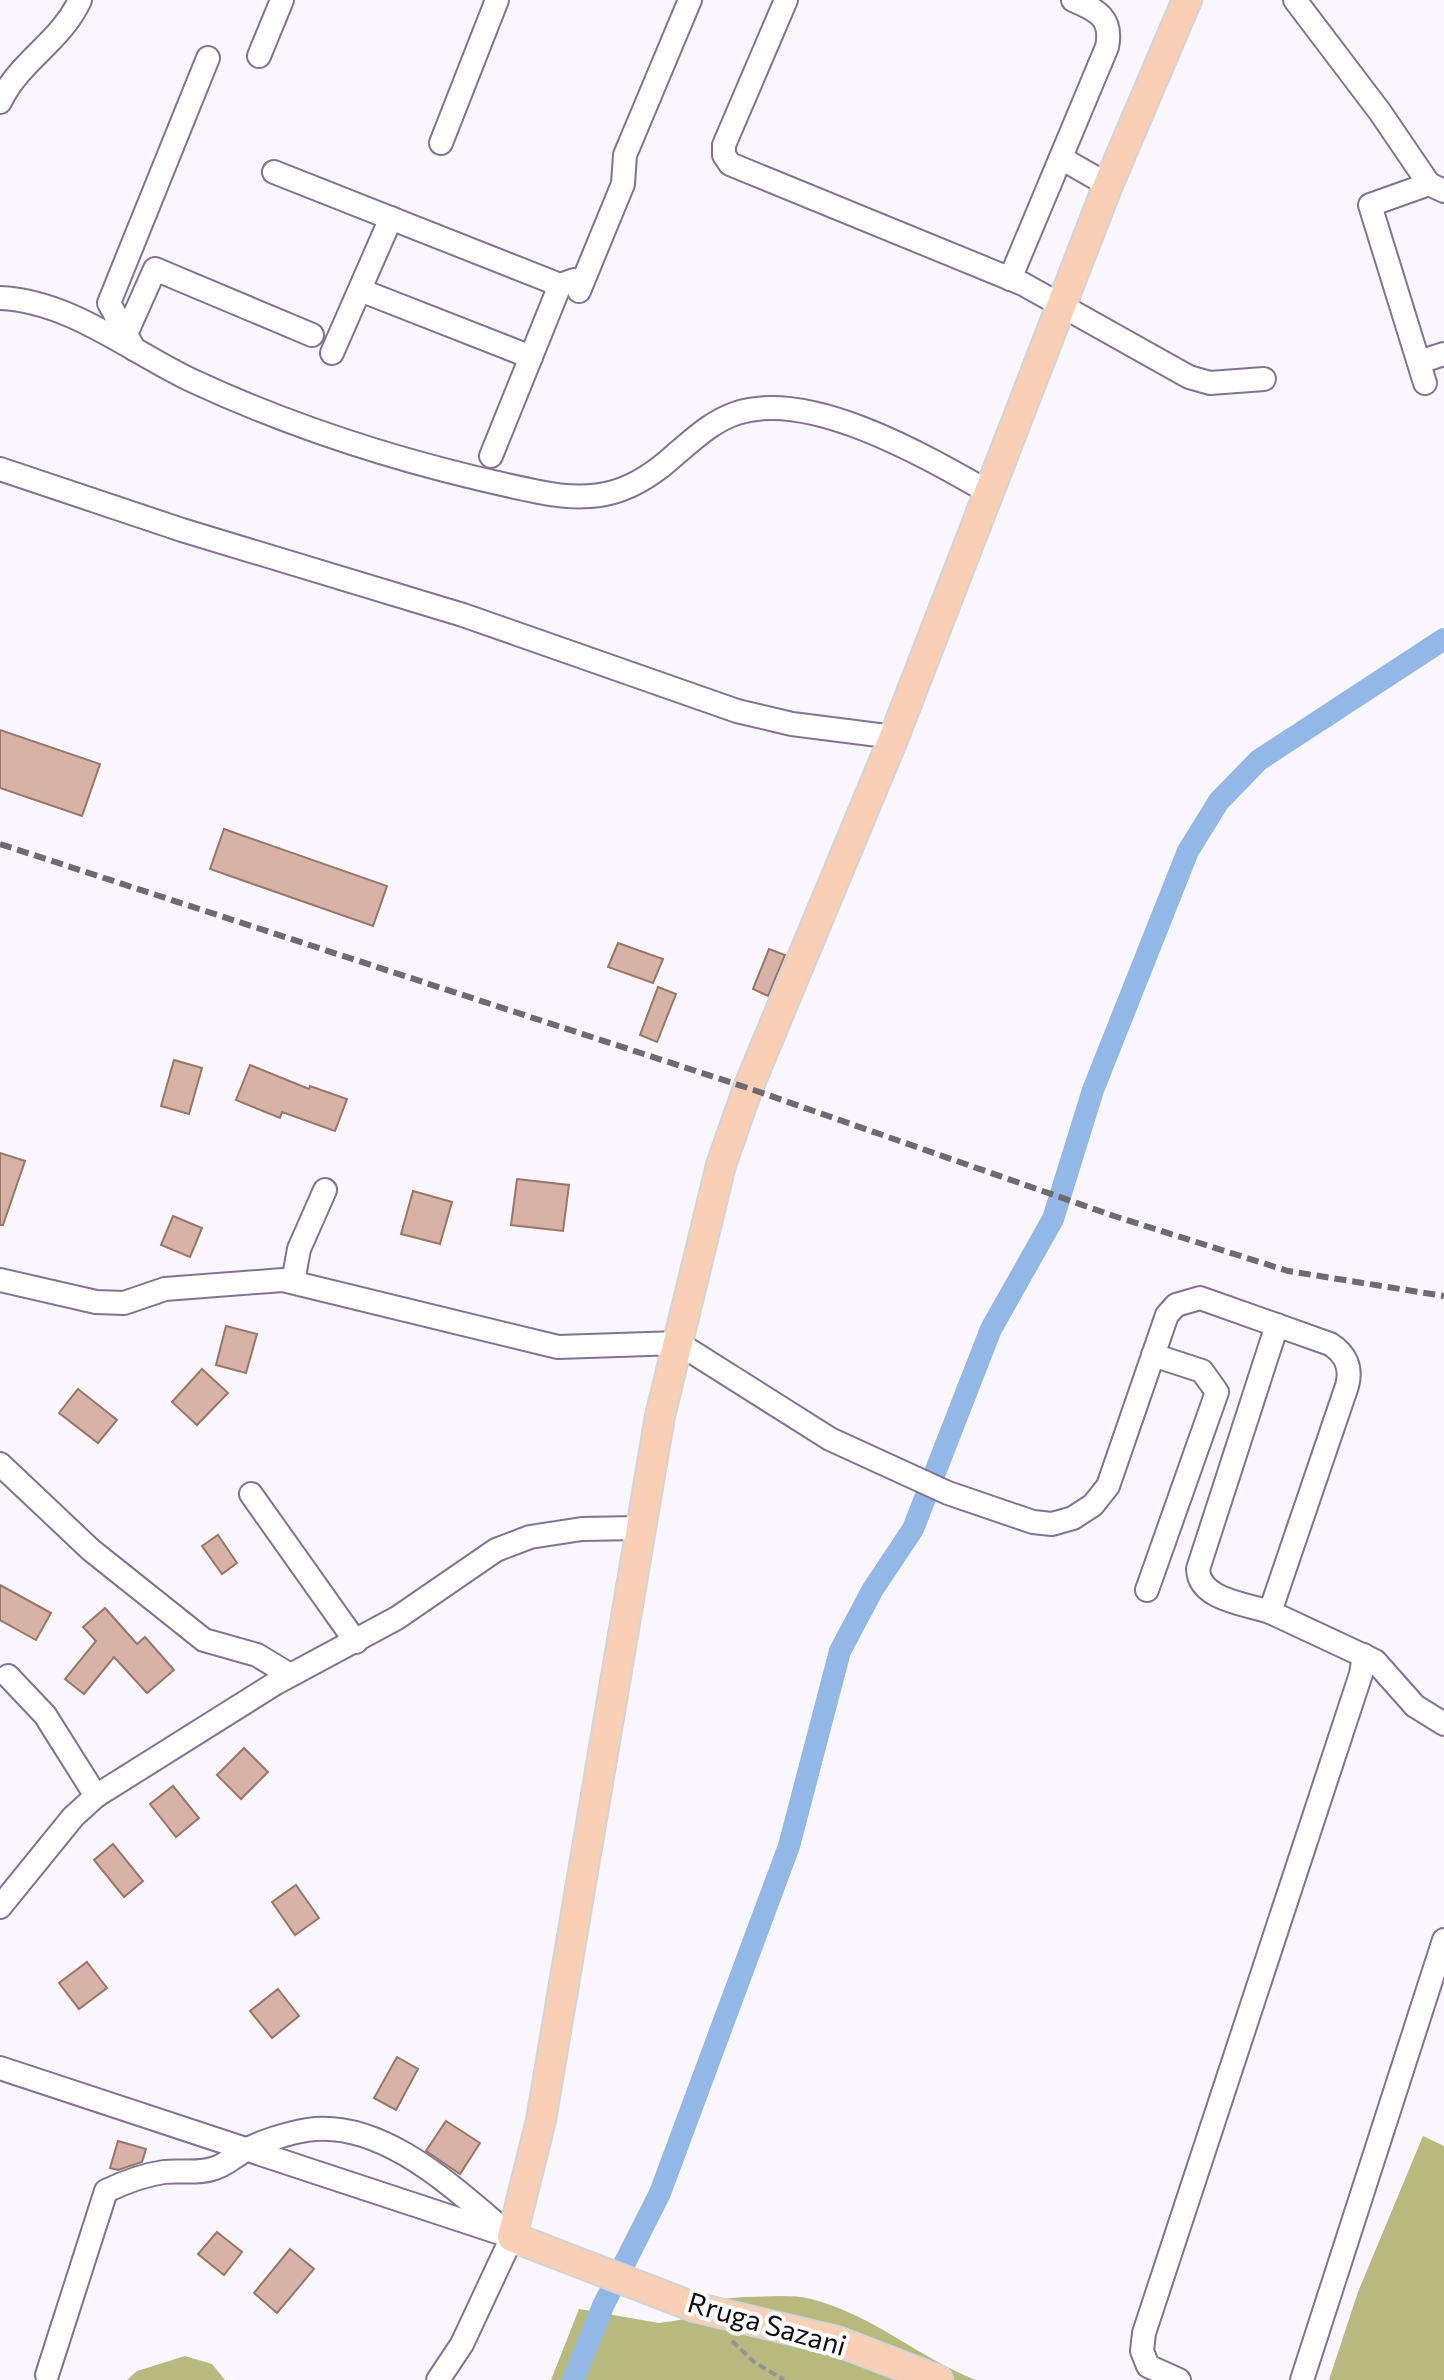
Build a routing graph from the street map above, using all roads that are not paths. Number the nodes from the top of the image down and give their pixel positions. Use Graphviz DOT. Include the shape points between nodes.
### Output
graph roads {
  1 [pos="80,0"];
  2 [pos="282,0"];
  3 [pos="497,0"];
  4 [pos="690,0"];
  5 [pos="786,0"];
  6 [pos="1073,0"];
  7 [pos="1187,0"];
  8 [pos="1295,0"];
  9 [pos="259,56"];
  10 [pos="208,58"];
  11 [pos="0,102"];
  12 [pos="441,143"];
  13 [pos="1061,158"];
  14 [pos="274,172"];
  15 [pos="1108,185"];
  16 [pos="1436,187"];
  17 [pos="391,218"];
  18 [pos="1010,279"];
  19 [pos="575,284"];
  20 [pos="360,290"];
  21 [pos="0,298"];
  22 [pos="1061,306"];
  23 [pos="312,335"];
  24 [pos="130,342"];
  25 [pos="332,353"];
  26 [pos="1444,354"];
  27 [pos="531,357"];
  28 [pos="1264,379"];
  29 [pos="491,456"];
  30 [pos="0,469"];
  31 [pos="990,493"];
  32 [pos="894,737"];
  33 [pos="325,1190"];
  34 [pos="0,1280"];
  35 [pos="293,1282"];
  36 [pos="1277,1325"];
  37 [pos="678,1343"];
  38 [pos="1153,1355"];
  39 [pos="1216,1400"];
  40 [pos="1249,1411"];
  41 [pos="0,1464"];
  42 [pos="251,1494"];
  43 [pos="638,1528"];
  44 [pos="1147,1590"];
  45 [pos="1270,1612"];
  46 [pos="356,1642"];
  47 [pos="1364,1655"];
  48 [pos="290,1675"];
  49 [pos="8,1676"];
  50 [pos="1444,1724"];
  51 [pos="96,1796"];
  52 [pos="0,1907"];
  53 [pos="1444,1940"];
  54 [pos="0,2068"];
  55 [pos="244,2150"];
  56 [pos="512,2237"];
  57 [pos="47,2375"];
  58 [pos="438,2380"];
  59 [pos="938,2380"];
  60 [pos="1179,2380"];
  61 [pos="1302,2380"];
  1 -- 11 [label="street" via="69,23 20,68"];
  2 -- 9 [label="street"];
  3 -- 12 [label="street"];
  4 -- 19 [label="street" via="625,155 623,184"];
  5 -- 18 [label="street" via="724,145 730,164"];
  6 -- 13 [label="street" via="1103,16 1109,35"];
  7 -- 15 [label="main road"];
  8 -- 16 [label="street"];
  10 -- 24 [label="street" via="109,303"];
  13 -- 15 [label="street"];
  13 -- 18 [label="street"];
  14 -- 17 [label="street"];
  15 -- 22 [label="main road"];
  16 -- 26 [label="street" via="1370,205 1422,373"];
  17 -- 19 [label="street"];
  17 -- 20 [label="street"];
  18 -- 22 [label="street"];
  19 -- 27 [label="street"];
  20 -- 25 [label="street"];
  20 -- 27 [label="street"];
  21 -- 24 [label="street" via="56,310"];
  22 -- 28 [label="street" via="1189,377 1210,383"];
  22 -- 31 [label="main road"];
  23 -- 24 [label="street" via="155,269"];
  24 -- 31 [label="street" via="192,380 319,432 451,473 541,493 625,491 717,421 764,408 850,424 914,450"];
  27 -- 29 [label="street"];
  30 -- 32 [label="street" via="463,615 737,711"];
  31 -- 32 [label="main road"];
  32 -- 37 [label="main road" via="725,1152"];
  33 -- 35 [label="street" via="299,1249"];
  34 -- 35 [label="street" via="96,1302 124,1303 165,1289"];
  35 -- 37 [label="street" via="558,1347"];
  36 -- 38 [label="street" via="1200,1298 1187,1300 1167,1315"];
  36 -- 40 [label="street"];
  36 -- 45 [label="street" via="1337,1348 1347,1362 1349,1378"];
  37 -- 38 [label="street" via="830,1439 948,1493 1052,1524 1093,1505 1108,1486"];
  37 -- 43 [label="main road"];
  38 -- 39 [label="street" via="1202,1371 1215,1386"];
  39 -- 40 [label="street"];
  39 -- 44 [label="street"];
  40 -- 45 [label="street" via="1198,1575 1209,1592"];
  41 -- 48 [label="street" via="91,1550 204,1640 257,1655"];
  42 -- 46 [label="street"];
  43 -- 46 [label="street" via="530,1537 496,1550"];
  43 -- 56 [label="main road" via="541,2120"];
  45 -- 47 [label="street"];
  46 -- 48 [label="street"];
  47 -- 50 [label="street" via="1387,1671 1415,1706"];
  47 -- 60 [label="street" via="1144,2333 1142,2351 1148,2366"];
  48 -- 51 [label="street"];
  49 -- 51 [label="street" via="45,1715"];
  51 -- 52 [label="street"];
  53 -- 61 [label="street"];
  54 -- 55 [label="street"];
  55 -- 56 [label="street"];
  55 -- 56 [label="street" via="305,2130 350,2133 403,2152"];
  55 -- 57 [label="street" via="215,2169 166,2171 106,2191"];
  56 -- 58 [label="street" via="462,2344"];
  56 -- 59 [label="main road, Rruga Sazani" via="694,2307 837,2341"];
}
